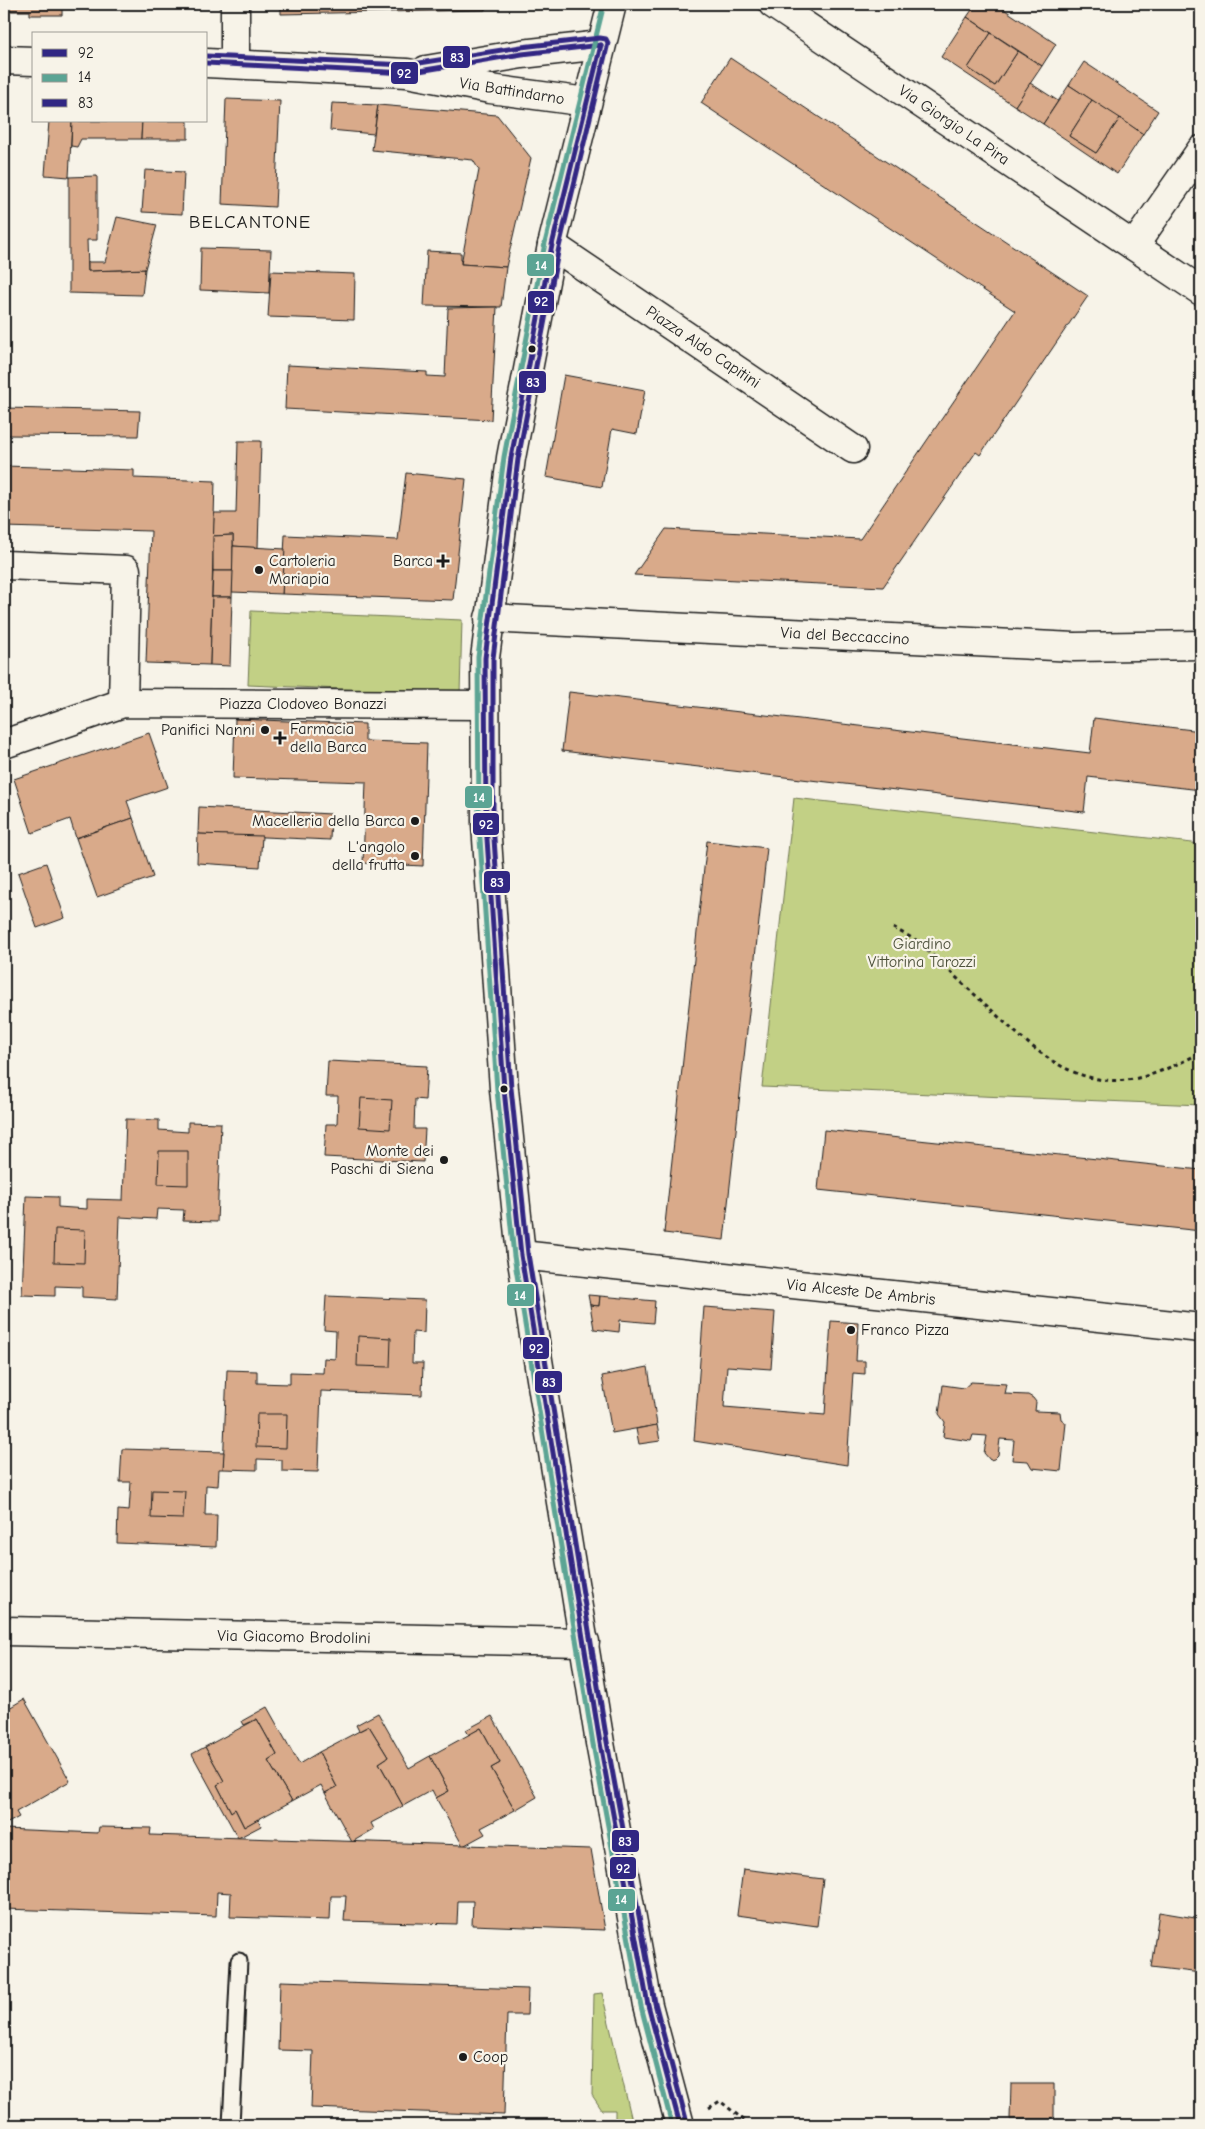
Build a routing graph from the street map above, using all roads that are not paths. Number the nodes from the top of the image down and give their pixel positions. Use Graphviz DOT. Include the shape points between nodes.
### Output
graph roads {
  1 [pos="235,4"];
  2 [pos="612,4"];
  3 [pos="773,4"];
  4 [pos="601,45"];
  5 [pos="4,60"];
  6 [pos="32,61"];
  7 [pos="208,63"];
  8 [pos="235,63"];
  9 [pos="407,73"];
  10 [pos="587,102"];
  11 [pos="1201,150"];
  12 [pos="552,245"];
  13 [pos="1134,246"];
  14 [pos="1201,291"];
  15 [pos="853,449"];
  16 [pos="4,565"];
  17 [pos="489,618"];
  18 [pos="1201,645"];
  19 [pos="123,703"];
  20 [pos="484,705"];
  21 [pos="4,744"];
  22 [pos="521,1255"];
  23 [pos="1201,1328"];
  24 [pos="4,1631"];
  25 [pos="585,1642"];
  26 [pos="239,1961"];
  27 [pos="231,2125"];
  28 [pos="680,2125"];
  1 -- 8 [label="street"];
  2 -- 4 [label="street"];
  3 -- 13 [label="street, Via Giorgio La Pira"];
  4 -- 9 [label="street, Via Battindarno"];
  4 -- 10 [label="street"];
  5 -- 6 [label="street"];
  7 -- 8 [label="street, Via Battindarno"];
  8 -- 9 [label="street, Via Battindarno"];
  9 -- 10 [label="street, Via Battindarno"];
  10 -- 12 [label="street"];
  11 -- 13 [label="street"];
  12 -- 15 [label="street, Piazza Aldo Capitini"];
  12 -- 17 [label="street" via="511,458"];
  13 -- 14 [label="street, Via Giorgio La Pira"];
  16 -- 19 [label="street" via="126,570"];
  17 -- 18 [label="street, Via del Beccaccino" via="1074,648"];
  17 -- 20 [label="street"];
  19 -- 20 [label="street, Piazza Clodoveo Bonazzi"];
  19 -- 21 [label="street, Piazza Clodoveo Bonazzi"];
  20 -- 22 [label="street" via="492,937 511,1175"];
  22 -- 23 [label="street, Via Alceste De Ambris"];
  22 -- 25 [label="street"];
  24 -- 25 [label="street, Via Giacomo Brodolini"];
  25 -- 28 [label="street" via="648,2005"];
  26 -- 27 [label="lane"];
}
